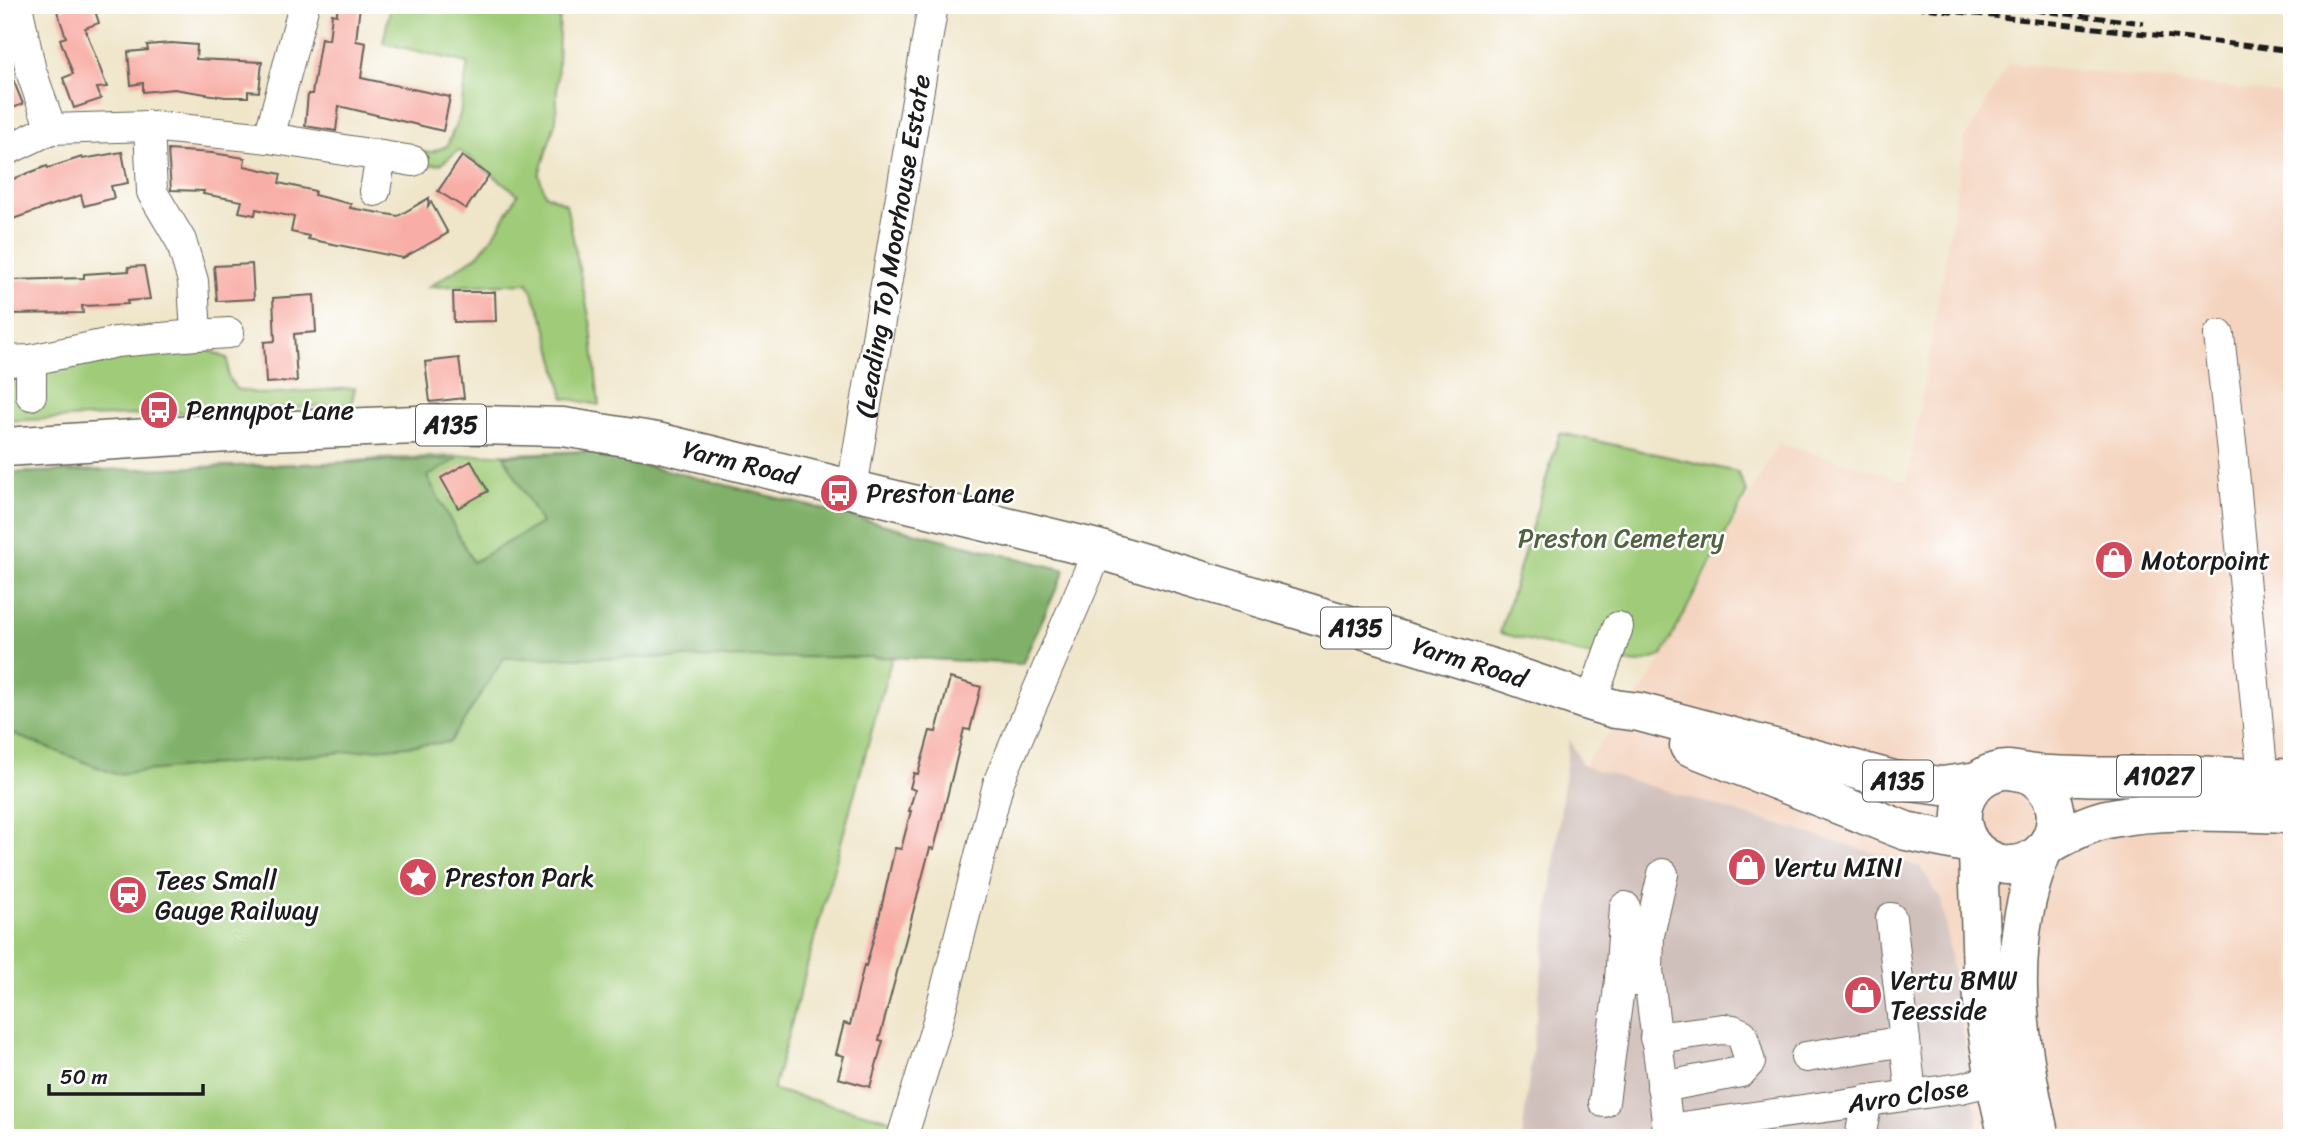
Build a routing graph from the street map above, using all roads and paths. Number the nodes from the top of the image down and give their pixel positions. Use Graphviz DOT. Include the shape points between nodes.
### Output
graph roads {
  1 [pos="17,5"];
  2 [pos="304,5"];
  3 [pos="933,5"];
  4 [pos="149,126"];
  5 [pos="51,129"];
  6 [pos="269,138"];
  7 [pos="5,151"];
  8 [pos="381,156"];
  9 [pos="413,161"];
  10 [pos="375,191"];
  11 [pos="229,333"];
  12 [pos="196,335"];
  13 [pos="2219,335"];
  14 [pos="18,360"];
  15 [pos="31,395"];
  16 [pos="5,447"];
  17 [pos="852,488"];
  18 [pos="1097,549"];
  19 [pos="1618,627"];
  20 [pos="1603,705"];
  21 [pos="2027,773"];
  22 [pos="2277,779"];
  23 [pos="1978,782"];
  24 [pos="2292,814"];
  25 [pos="1974,848"];
  26 [pos="2045,848"];
  27 [pos="1663,874"];
  28 [pos="1625,908"];
  29 [pos="1891,918"];
  30 [pos="1620,981"];
  31 [pos="1649,982"];
  32 [pos="1655,1038"];
  33 [pos="1905,1041"];
  34 [pos="1806,1057"];
  35 [pos="1995,1080"];
  36 [pos="1662,1087"];
  37 [pos="1911,1094"];
  38 [pos="1867,1100"];
  39 [pos="1604,1102"];
  40 [pos="1779,1126"];
  41 [pos="902,1138"];
  42 [pos="1860,1138"];
  43 [pos="2008,1138"];
  44 [pos="2040,1138"];
  1 -- 5 [label="street" via="31,71"];
  2 -- 6 [label="street"];
  3 -- 17 [label="street, (Leading To) Moorhouse Estate"];
  4 -- 5 [label="street"];
  4 -- 6 [label="street"];
  4 -- 12 [label="street" via="152,192 181,241 193,281"];
  5 -- 7 [label="street"];
  6 -- 8 [label="street"];
  8 -- 9 [label="street"];
  8 -- 10 [label="street"];
  11 -- 12 [label="street"];
  12 -- 14 [label="street" via="116,342"];
  13 -- 22 [label="street"];
  14 -- 15 [label="street"];
  16 -- 17 [label="main road, Yarm Road / A135" via="401,426 563,427 657,442"];
  17 -- 18 [label="main road, Yarm Road / A135"];
  18 -- 20 [label="main road, Yarm Road / A135"];
  18 -- 41 [label="street" via="999,780 936,1028"];
  19 -- 20 [label="street"];
  20 -- 23 [label="main road, A135" via="1895,780 1942,786"];
  20 -- 25 [label="main road, A135" via="1693,748 1906,831"];
  21 -- 22 [label="main road, A1027"];
  21 -- 23 [label="main road" via="2006,769"];
  21 -- 26 [label="main road" via="2046,787 2056,810 2057,822"];
  23 -- 25 [label="main road" via="1969,792 1962,818"];
  24 -- 26 [label="main road, A1027" via="2202,812 2112,818 2085,826"];
  25 -- 26 [label="main road" via="1989,860 2011,864 2022,863"];
  25 -- 35 [label="main road" via="1982,986"];
  26 -- 44 [label="main road" via="2030,882 2018,939 2017,993"];
  27 -- 31 [label="street" via="1649,934"];
  28 -- 30 [label="street"];
  29 -- 33 [label="street"];
  30 -- 31 [label="street"];
  30 -- 39 [label="street"];
  31 -- 32 [label="street"];
  32 -- 36 [label="street"];
  32 -- 36 [label="street" via="1734,1030 1742,1034 1750,1062 1741,1072"];
  33 -- 34 [label="street"];
  33 -- 37 [label="street"];
  35 -- 37 [label="street, Avro Close"];
  35 -- 43 [label="main road"];
  36 -- 40 [label="street, Avro Close" via="1668,1129"];
  37 -- 38 [label="street, Avro Close"];
  38 -- 40 [label="street, Avro Close"];
  38 -- 42 [label="street"];
}
